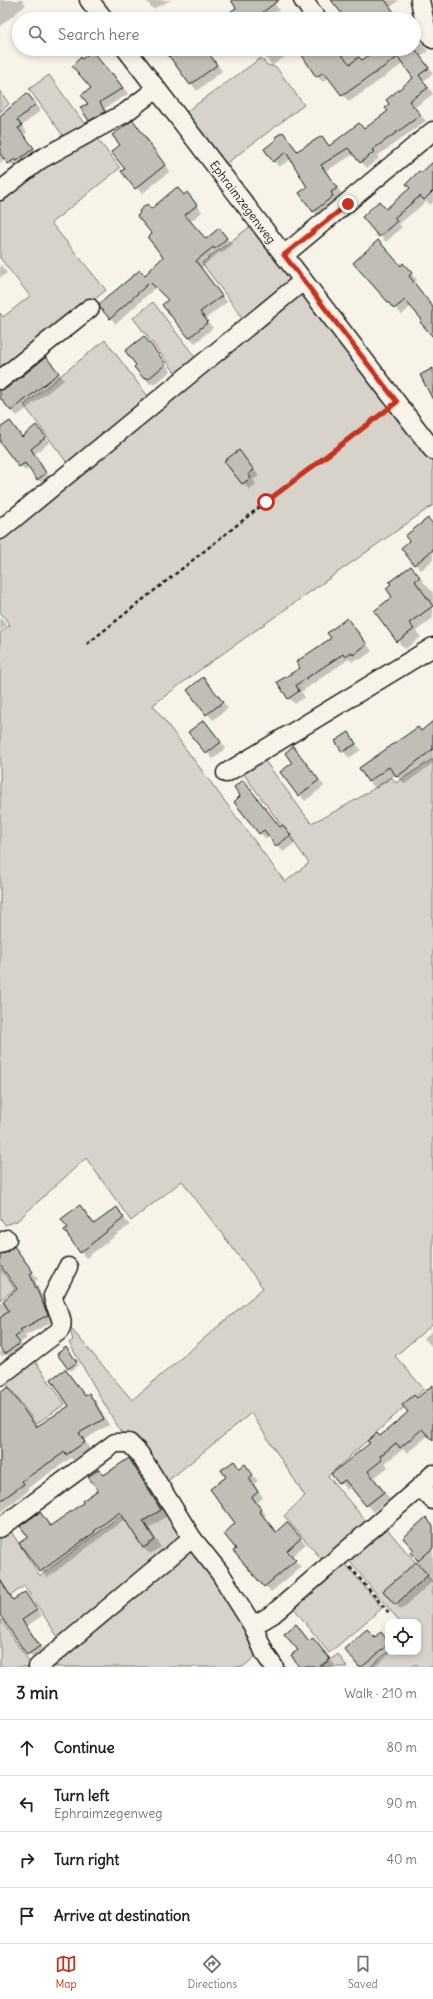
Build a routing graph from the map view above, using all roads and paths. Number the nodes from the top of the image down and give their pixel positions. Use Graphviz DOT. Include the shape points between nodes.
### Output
graph roads {
  1 [pos="89,0"];
  2 [pos="303,0"];
  3 [pos="420,0"];
  4 [pos="98,12"];
  5 [pos="312,12"];
  6 [pos="433,39"];
  7 [pos="131,56"];
  8 [pos="156,88"];
  9 [pos="433,131"];
  10 [pos="0,191"];
  11 [pos="284,255"];
  12 [pos="303,281"];
  13 [pos="90,308"];
  14 [pos="0,380"];
  15 [pos="397,402"];
  16 [pos="433,450"];
  17 [pos="0,530"];
  18 [pos="87,644"];
  19 [pos="433,647"];
  20 [pos="226,773"];
  21 [pos="68,1267"];
  22 [pos="0,1376"];
  23 [pos="433,1474"];
  24 [pos="420,1487"];
  25 [pos="433,1500"];
  26 [pos="0,1528"];
  27 [pos="192,1538"];
  28 [pos="341,1556"];
  29 [pos="389,1613"];
  30 [pos="253,1626"];
  31 [pos="38,1667"];
  32 [pos="274,1667"];
  1 -- 4 [label="street"];
  2 -- 5 [label="street"];
  3 -- 6 [label="street" via="426,28"];
  7 -- 8 [label="street, Ephraimzegenweg"];
  8 -- 10 [label="street" via="125,113 41,159"];
  8 -- 11 [label="street, Ephraimzegenweg"];
  9 -- 11 [label="street"];
  11 -- 12 [label="street, Ephraimzegenweg"];
  12 -- 15 [label="street, Ephraimzegenweg"];
  12 -- 17 [label="street"];
  13 -- 14 [label="street"];
  15 -- 16 [label="street, Ephraimzegenweg"];
  15 -- 18 [label="path"];
  19 -- 20 [label="street"];
  21 -- 22 [label="street" via="53,1296 63,1321 62,1327"];
  23 -- 24 [label="street"];
  24 -- 25 [label="street"];
  24 -- 28 [label="street"];
  26 -- 27 [label="street" via="115,1443 128,1444 139,1453"];
  27 -- 30 [label="street" via="220,1573"];
  27 -- 31 [label="street"];
  28 -- 29 [label="path"];
  28 -- 30 [label="street" via="273,1614"];
  30 -- 32 [label="street" via="265,1654"];
}
